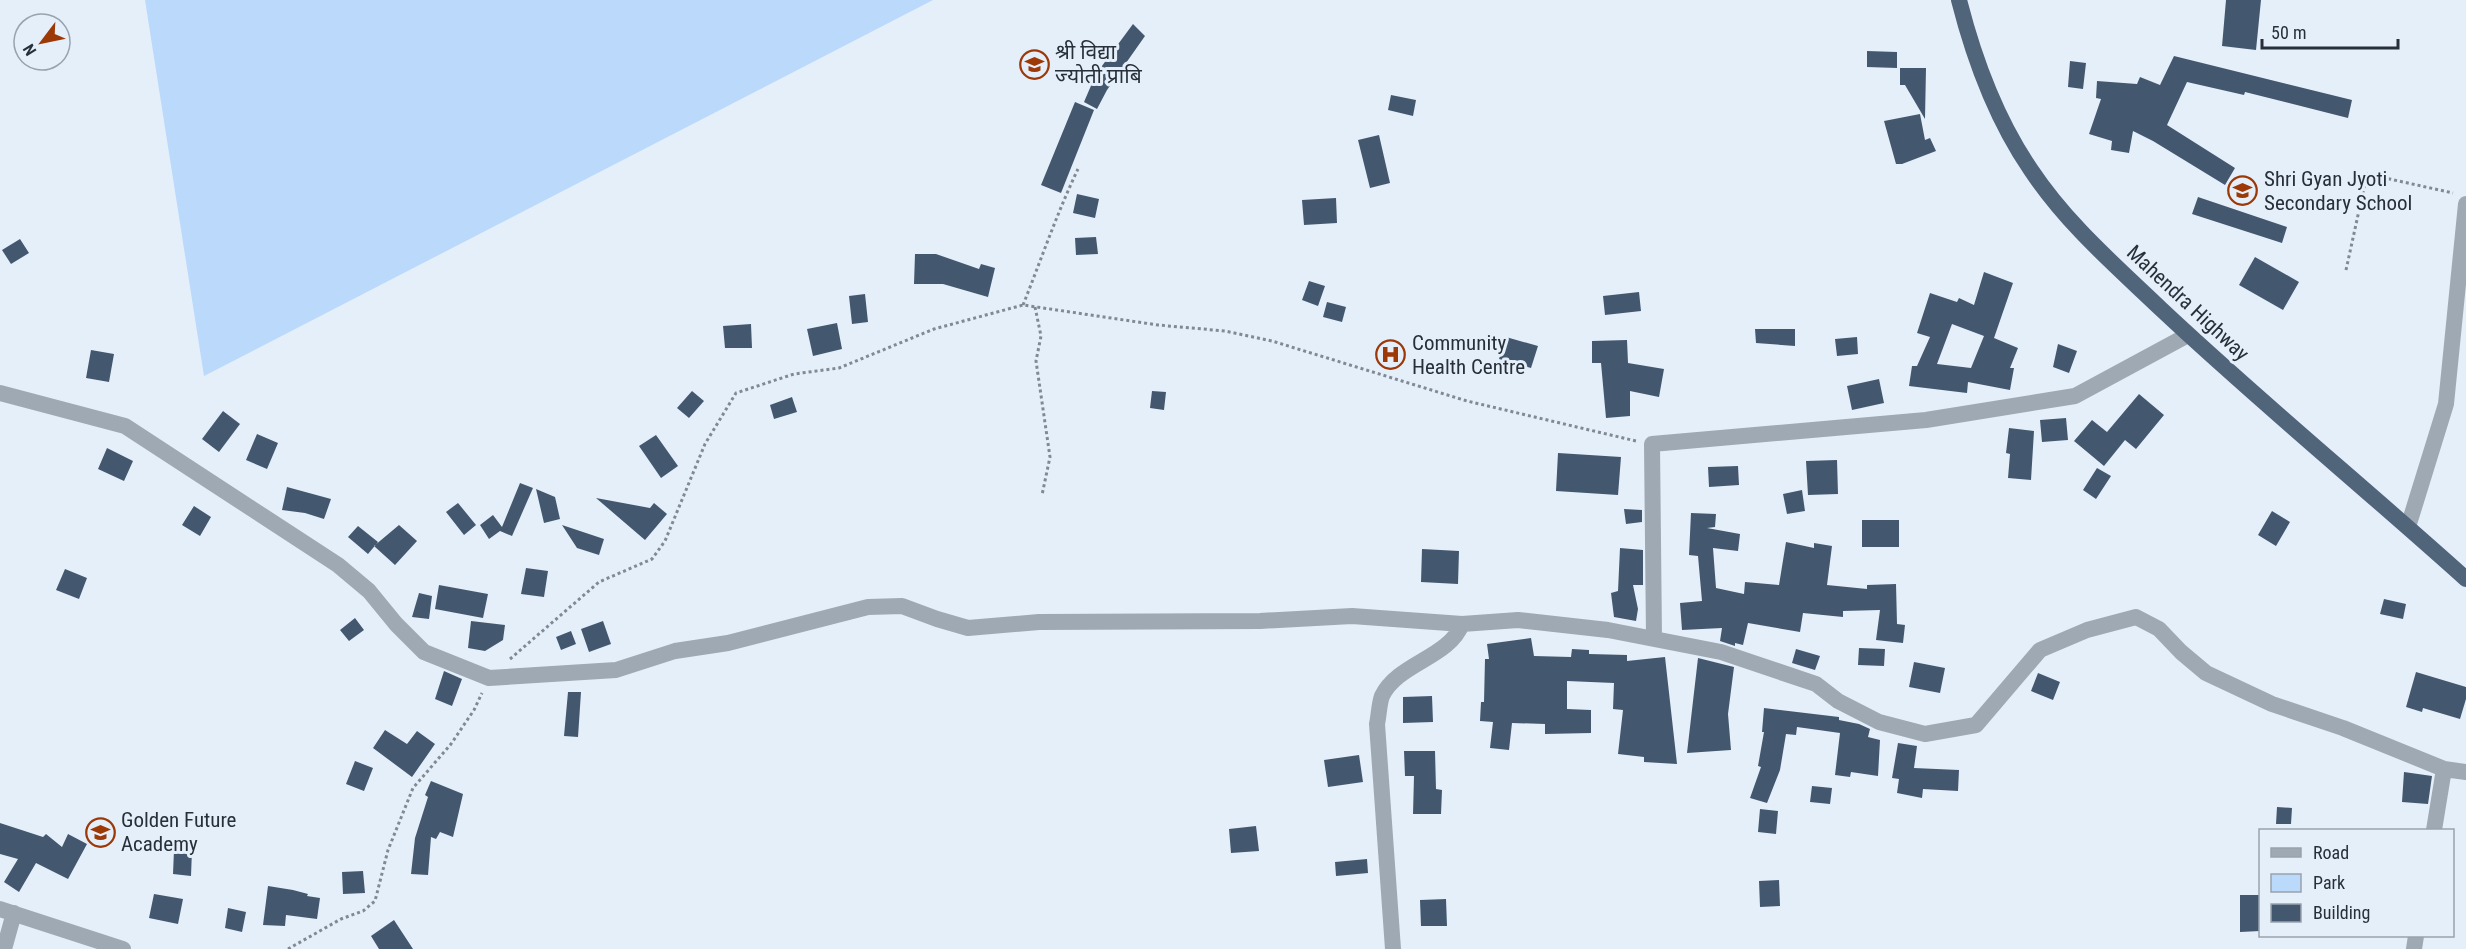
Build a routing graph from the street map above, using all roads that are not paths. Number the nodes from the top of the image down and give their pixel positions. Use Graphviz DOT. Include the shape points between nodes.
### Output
graph roads {
  1 [pos="1959,0"];
  2 [pos="2461,199"];
  3 [pos="2188,335"];
  4 [pos="0,393"];
  5 [pos="2408,527"];
  6 [pos="2466,579"];
  7 [pos="1462,624"];
  8 [pos="1654,638"];
  9 [pos="2444,769"];
  10 [pos="2466,772"];
  11 [pos="2434,829"];
  12 [pos="7,911"];
  13 [pos="4,949"];
  14 [pos="123,949"];
  15 [pos="1393,949"];
  1 -- 3 [label="highway, Mahendra Highway" via="1980,69 2030,169 2070,223"];
  2 -- 5 [label="street" via="2446,405"];
  3 -- 5 [label="highway, Mahendra Highway"];
  3 -- 8 [label="street" via="2075,396 1926,420 1652,444"];
  4 -- 7 [label="street" via="126,426 338,565 369,591 424,652 489,678 616,670 675,651 728,643 868,607 902,606 968,628 1039,622 1260,621 1352,616"];
  5 -- 6 [label="highway, Mahendra Highway"];
  7 -- 8 [label="street" via="1518,620"];
  7 -- 15 [label="street" via="1459,632 1440,648 1391,683 1381,698 1377,724"];
  8 -- 9 [label="street" via="1721,652 1796,676 1879,722 1925,734 1976,725 2040,650 2087,630 2136,617 2159,629 2206,673 2272,704"];
  9 -- 10 [label="street"];
  9 -- 11 [label="street"];
  12 -- 13 [label="street"];
  12 -- 14 [label="street"];
}
